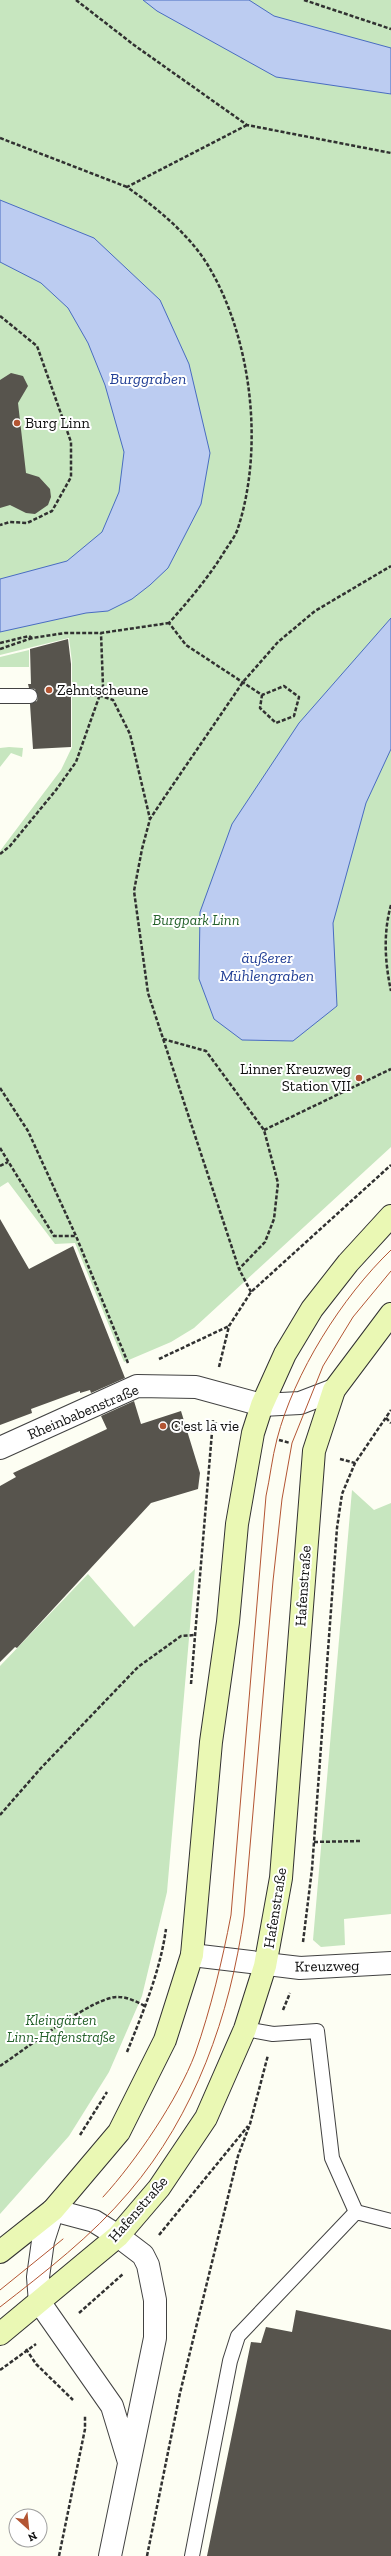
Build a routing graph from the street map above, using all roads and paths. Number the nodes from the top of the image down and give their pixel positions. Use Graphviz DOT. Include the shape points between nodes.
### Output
graph roads {
  1 [pos="76,0"];
  2 [pos="304,0"];
  3 [pos="391,29"];
  4 [pos="247,124"];
  5 [pos="0,138"];
  6 [pos="391,153"];
  7 [pos="127,187"];
  8 [pos="0,316"];
  9 [pos="0,525"];
  10 [pos="391,566"];
  11 [pos="169,623"];
  12 [pos="101,633"];
  13 [pos="32,638"];
  14 [pos="0,643"];
  15 [pos="0,649"];
  16 [pos="243,682"];
  17 [pos="69,695"];
  18 [pos="0,696"];
  19 [pos="30,696"];
  20 [pos="101,696"];
  21 [pos="262,696"];
  22 [pos="150,819"];
  23 [pos="0,854"];
  24 [pos="391,905"];
  25 [pos="391,991"];
  26 [pos="163,1039"];
  27 [pos="391,1069"];
  28 [pos="0,1088"];
  29 [pos="264,1130"];
  30 [pos="0,1148"];
  31 [pos="8,1162"];
  32 [pos="391,1165"];
  33 [pos="0,1166"];
  34 [pos="391,1216"];
  35 [pos="76,1236"];
  36 [pos="239,1269"];
  37 [pos="251,1292"];
  38 [pos="391,1314"];
  39 [pos="230,1326"];
  40 [pos="137,1386"];
  41 [pos="334,1390"];
  42 [pos="214,1391"];
  43 [pos="262,1405"];
  44 [pos="391,1410"];
  45 [pos="386,1418"];
  46 [pos="391,1423"];
  47 [pos="253,1433"];
  48 [pos="0,1448"];
  49 [pos="314,1451"];
  50 [pos="195,1635"];
  51 [pos="190,1688"];
  52 [pos="0,1815"];
  53 [pos="360,1841"];
  54 [pos="314,1842"];
  55 [pos="166,1926"];
  56 [pos="192,1955"];
  57 [pos="391,1963"];
  58 [pos="265,1966"];
  59 [pos="145,2006"];
  60 [pos="245,2029"];
  61 [pos="126,2055"];
  62 [pos="0,2066"];
  63 [pos="110,2088"];
  64 [pos="77,2138"];
  65 [pos="53,2210"];
  66 [pos="356,2212"];
  67 [pos="391,2221"];
  68 [pos="118,2236"];
  69 [pos="0,2252"];
  70 [pos="143,2255"];
  71 [pos="40,2303"];
  72 [pos="57,2329"];
  73 [pos="0,2334"];
  74 [pos="0,2370"];
  75 [pos="77,2403"];
  76 [pos="81,2409"];
  77 [pos="129,2462"];
  78 [pos="59,2556"];
  79 [pos="110,2556"];
  80 [pos="147,2556"];
  81 [pos="192,2556"];
  1 -- 4 [label="path" via="134,45"];
  2 -- 3 [label="path"];
  4 -- 6 [label="path"];
  4 -- 7 [label="path"];
  5 -- 7 [label="path"];
  7 -- 11 [label="path" via="170,220 208,266 225,298 235,328 249,393 252,461 238,529 208,579"];
  8 -- 9 [label="path" via="37,346 72,442 71,477 52,510 27,523 10,522"];
  10 -- 16 [label="path" via="315,611 278,642"];
  11 -- 12 [label="path"];
  11 -- 16 [label="path" via="186,645"];
  12 -- 13 [label="path"];
  12 -- 20 [label="path"];
  13 -- 14 [label="path" via="29,636"];
  13 -- 15 [label="path"];
  16 -- 21 [label="path"];
  16 -- 22 [label="path"];
  17 -- 20 [label="path"];
  18 -- 19 [label="lane"];
  20 -- 22 [label="path" via="113,700 130,734"];
  20 -- 23 [label="path" via="76,762 10,846"];
  21 -- 21 [label="path" via="260,708 276,723 294,716 299,697 284,686"];
  22 -- 26 [label="path" via="134,891 148,993"];
  24 -- 25 [label="path" via="385,937"];
  26 -- 29 [label="path" via="206,1051"];
  26 -- 36 [label="path"];
  27 -- 29 [label="path"];
  28 -- 35 [label="path" via="28,1131"];
  29 -- 36 [label="path" via="278,1182 274,1219 265,1242"];
  30 -- 31 [label="path"];
  31 -- 33 [label="path"];
  31 -- 35 [label="path" via="54,1236"];
  32 -- 37 [label="path"];
  34 -- 43 [label="main road" via="348,1263 312,1309 285,1354"];
  35 -- 40 [label="path"];
  36 -- 37 [label="path"];
  37 -- 39 [label="path"];
  38 -- 41 [label="main road"];
  39 -- 40 [label="path" via="150,1363"];
  39 -- 42 [label="path"];
  40 -- 42 [label="street, Rheinbabenstraße" via="196,1387"];
  40 -- 48 [label="street, Rheinbabenstraße"];
  41 -- 43 [label="street, Rheinbabenstraße" via="300,1403"];
  41 -- 49 [label="main road, Hafenstraße"];
  42 -- 43 [label="street, Rheinbabenstraße"];
  43 -- 47 [label="main road"];
  44 -- 45 [label="path"];
  45 -- 46 [label="path"];
  45 -- 49 [label="path" via="355,1463"];
  47 -- 49 [label="path"];
  47 -- 50 [label="path" via="213,1423"];
  47 -- 56 [label="main road" via="237,1524 228,1622 211,1742"];
  49 -- 58 [label="main road, Hafenstraße" via="281,1878"];
  50 -- 51 [label="path"];
  50 -- 52 [label="path" via="181,1636 138,1666"];
  53 -- 54 [label="path"];
  55 -- 59 [label="path" via="163,1948"];
  56 -- 58 [label="street, Kreuzweg"];
  56 -- 65 [label="main road" via="165,2040 119,2132"];
  57 -- 58 [label="street, Kreuzweg" via="300,1968"];
  58 -- 60 [label="main road, Hafenstraße"];
  59 -- 61 [label="path"];
  59 -- 62 [label="path" via="118,1996 103,1999"];
  60 -- 66 [label="lane" via="273,2034 317,2031 332,2158"];
  60 -- 68 [label="main road, Hafenstraße" via="206,2118 159,2188"];
  63 -- 64 [label="path"];
  65 -- 68 [label="street" via="94,2221"];
  65 -- 69 [label="main road"];
  65 -- 71 [label="street" via="43,2241 38,2277"];
  66 -- 67 [label="lane"];
  66 -- 81 [label="lane" via="238,2336 230,2361"];
  68 -- 70 [label="street"];
  68 -- 71 [label="main road, Hafenstraße"];
  70 -- 72 [label="path" via="98,2298"];
  70 -- 77 [label="street" via="148,2264 155,2300 155,2338"];
  70 -- 80 [label="path" via="250,2124 238,2156 182,2386"];
  71 -- 72 [label="street"];
  71 -- 73 [label="main road, Hafenstraße"];
  72 -- 77 [label="street" via="112,2406"];
  74 -- 75 [label="path" via="27,2350 36,2364"];
  76 -- 78 [label="path" via="85,2414 85,2428"];
  77 -- 79 [label="street"];
}
